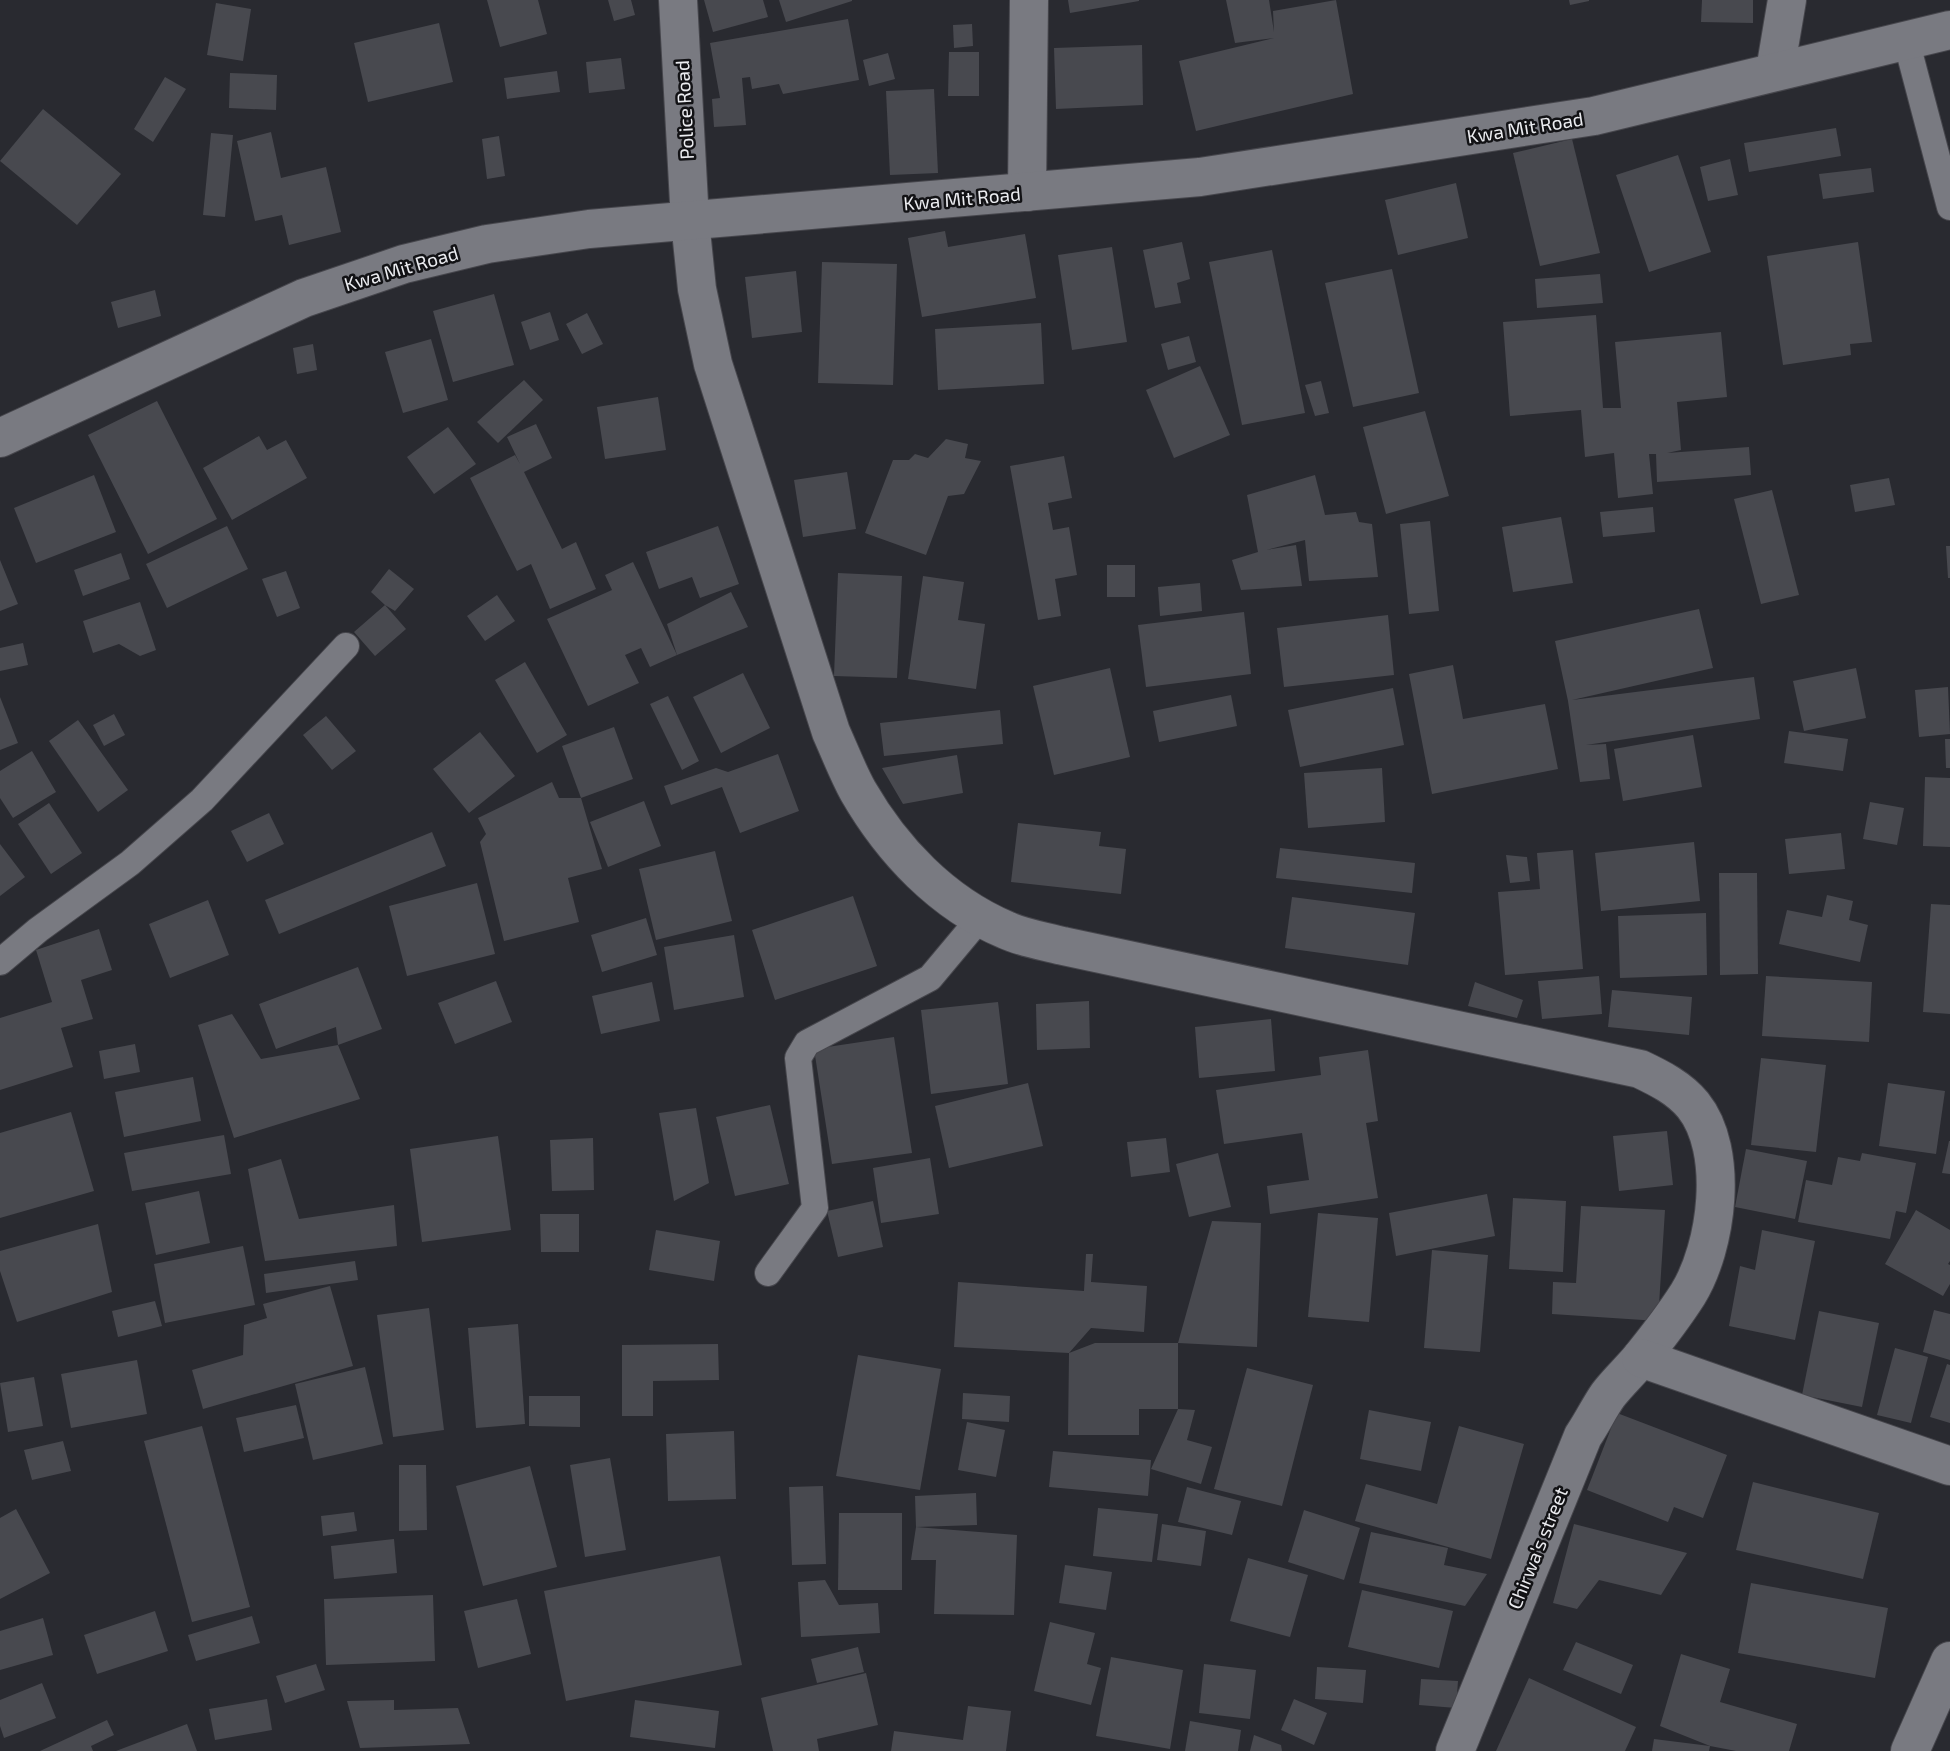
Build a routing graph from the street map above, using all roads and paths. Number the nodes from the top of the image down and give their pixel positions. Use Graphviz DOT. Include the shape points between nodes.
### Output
graph roads {
  1 [pos="678,0"];
  2 [pos="1029,0"];
  3 [pos="1787,0"];
  4 [pos="1950,30"];
  5 [pos="1906,40"];
  6 [pos="1775,71"];
  7 [pos="1027,192"];
  8 [pos="1950,207"];
  9 [pos="690,220"];
  10 [pos="0,438"];
  11 [pos="346,646"];
  12 [pos="981,917"];
  13 [pos="0,962"];
  14 [pos="768,1273"];
  15 [pos="1641,1358"];
  16 [pos="1950,1466"];
  17 [pos="1950,1661"];
  18 [pos="1455,1751"];
  19 [pos="1910,1751"];
  1 -- 9 [label="street, Police Road"];
  2 -- 7 [label="street"];
  3 -- 6 [label="street"];
  4 -- 5 [label="street, Kwa Mit Road"];
  5 -- 6 [label="street, Kwa Mit Road"];
  5 -- 8 [label="lane"];
  6 -- 7 [label="street, Kwa Mit Road" via="1594,116 1200,177"];
  7 -- 9 [label="street, Kwa Mit Road"];
  9 -- 10 [label="street, Kwa Mit Road" via="487,244 404,264 304,298"];
  9 -- 12 [label="street, Police Road" via="697,289 713,364 831,732 858,791 889,838 920,873 959,906"];
  11 -- 13 [label="lane" via="202,800 130,863"];
  12 -- 14 [label="lane" via="930,978 807,1043 798,1058 815,1208"];
  12 -- 15 [label="street, Chirwa’s street" via="1006,930 1063,946 1640,1069 1668,1083 1693,1104 1705,1127 1714,1163 1714,1209 1707,1252 1689,1293"];
  15 -- 16 [label="street"];
  15 -- 18 [label="street, Chirwa’s street" via="1609,1394 1583,1436"];
  17 -- 19 [label="street"];
}
